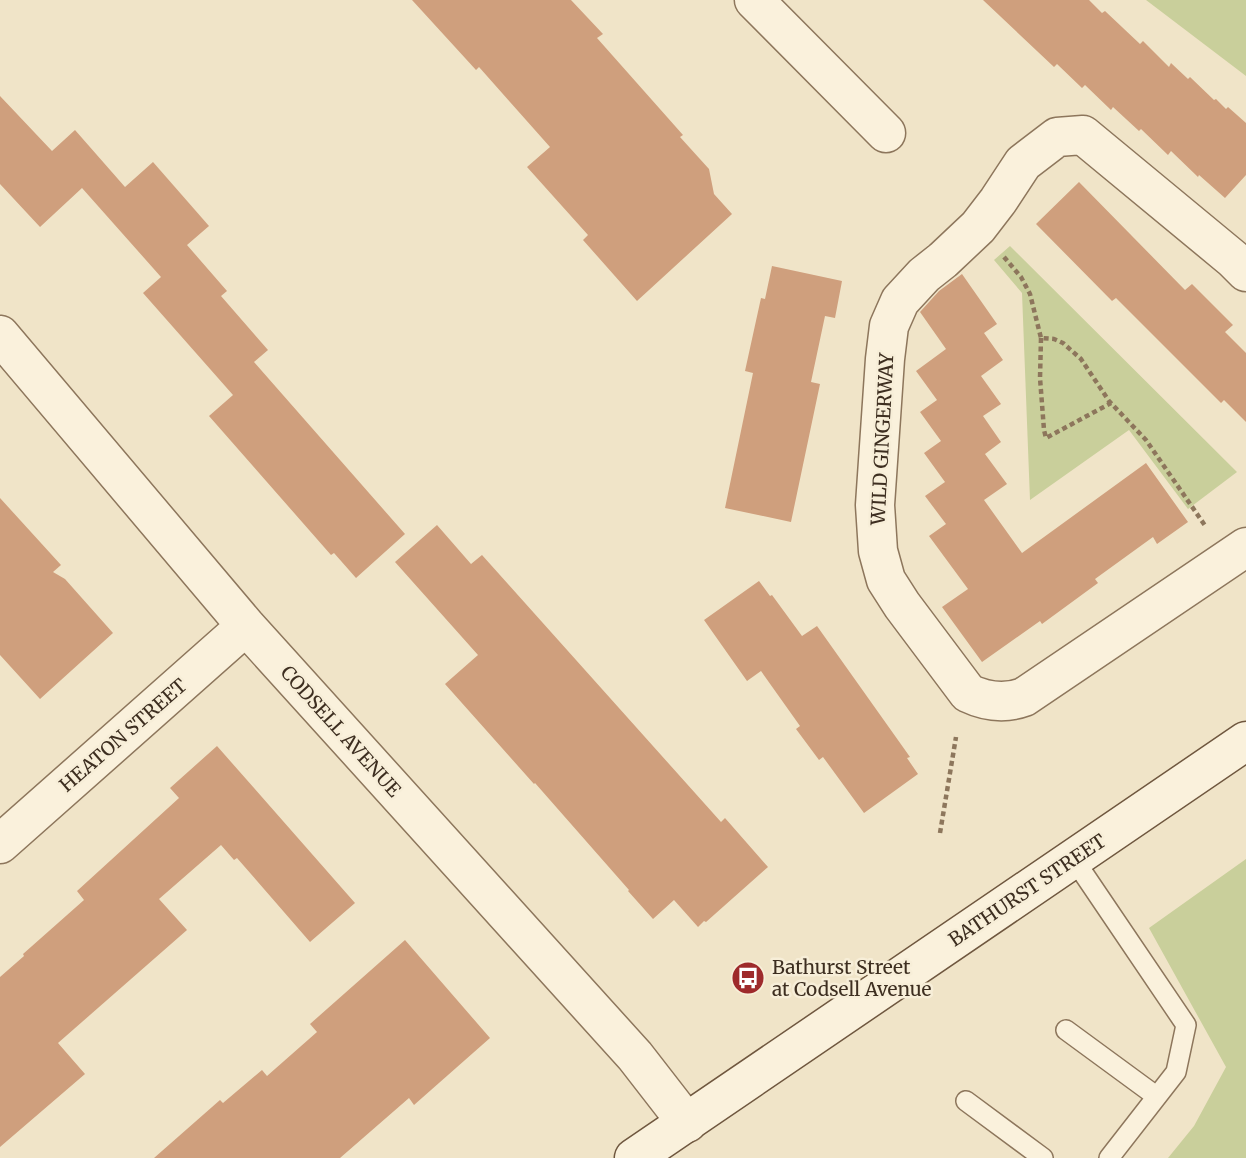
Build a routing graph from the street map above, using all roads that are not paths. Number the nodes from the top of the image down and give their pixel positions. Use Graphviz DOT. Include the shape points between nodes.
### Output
graph roads {
  1 [pos="754,0"];
  2 [pos="886,133"];
  3 [pos="1246,272"];
  4 [pos="0,335"];
  5 [pos="1246,547"];
  6 [pos="246,626"];
  7 [pos="1246,741"];
  8 [pos="0,844"];
  9 [pos="1073,858"];
  10 [pos="1066,1030"];
  11 [pos="1157,1097"];
  12 [pos="966,1101"];
  13 [pos="687,1123"];
  14 [pos="634,1158"];
  15 [pos="1043,1158"];
  16 [pos="1109,1158"];
  1 -- 2 [label="street"];
  3 -- 5 [label="street, WILD GINGERWAY" via="1083,135 1057,137 1023,163 978,227 900,301 889,327 885,359 875,505 877,551 886,580 968,693 995,701 1024,697"];
  4 -- 6 [label="street, CODSELL AVENUE"];
  6 -- 8 [label="street, HEATON STREET"];
  6 -- 13 [label="street, CODSELL AVENUE" via="635,1056"];
  7 -- 9 [label="street, BATHURST STREET"];
  9 -- 11 [label="lane" via="1186,1025 1176,1072"];
  9 -- 13 [label="street, BATHURST STREET"];
  10 -- 11 [label="lane"];
  11 -- 16 [label="lane"];
  12 -- 15 [label="lane"];
  13 -- 14 [label="street, BATHURST STREET"];
}
